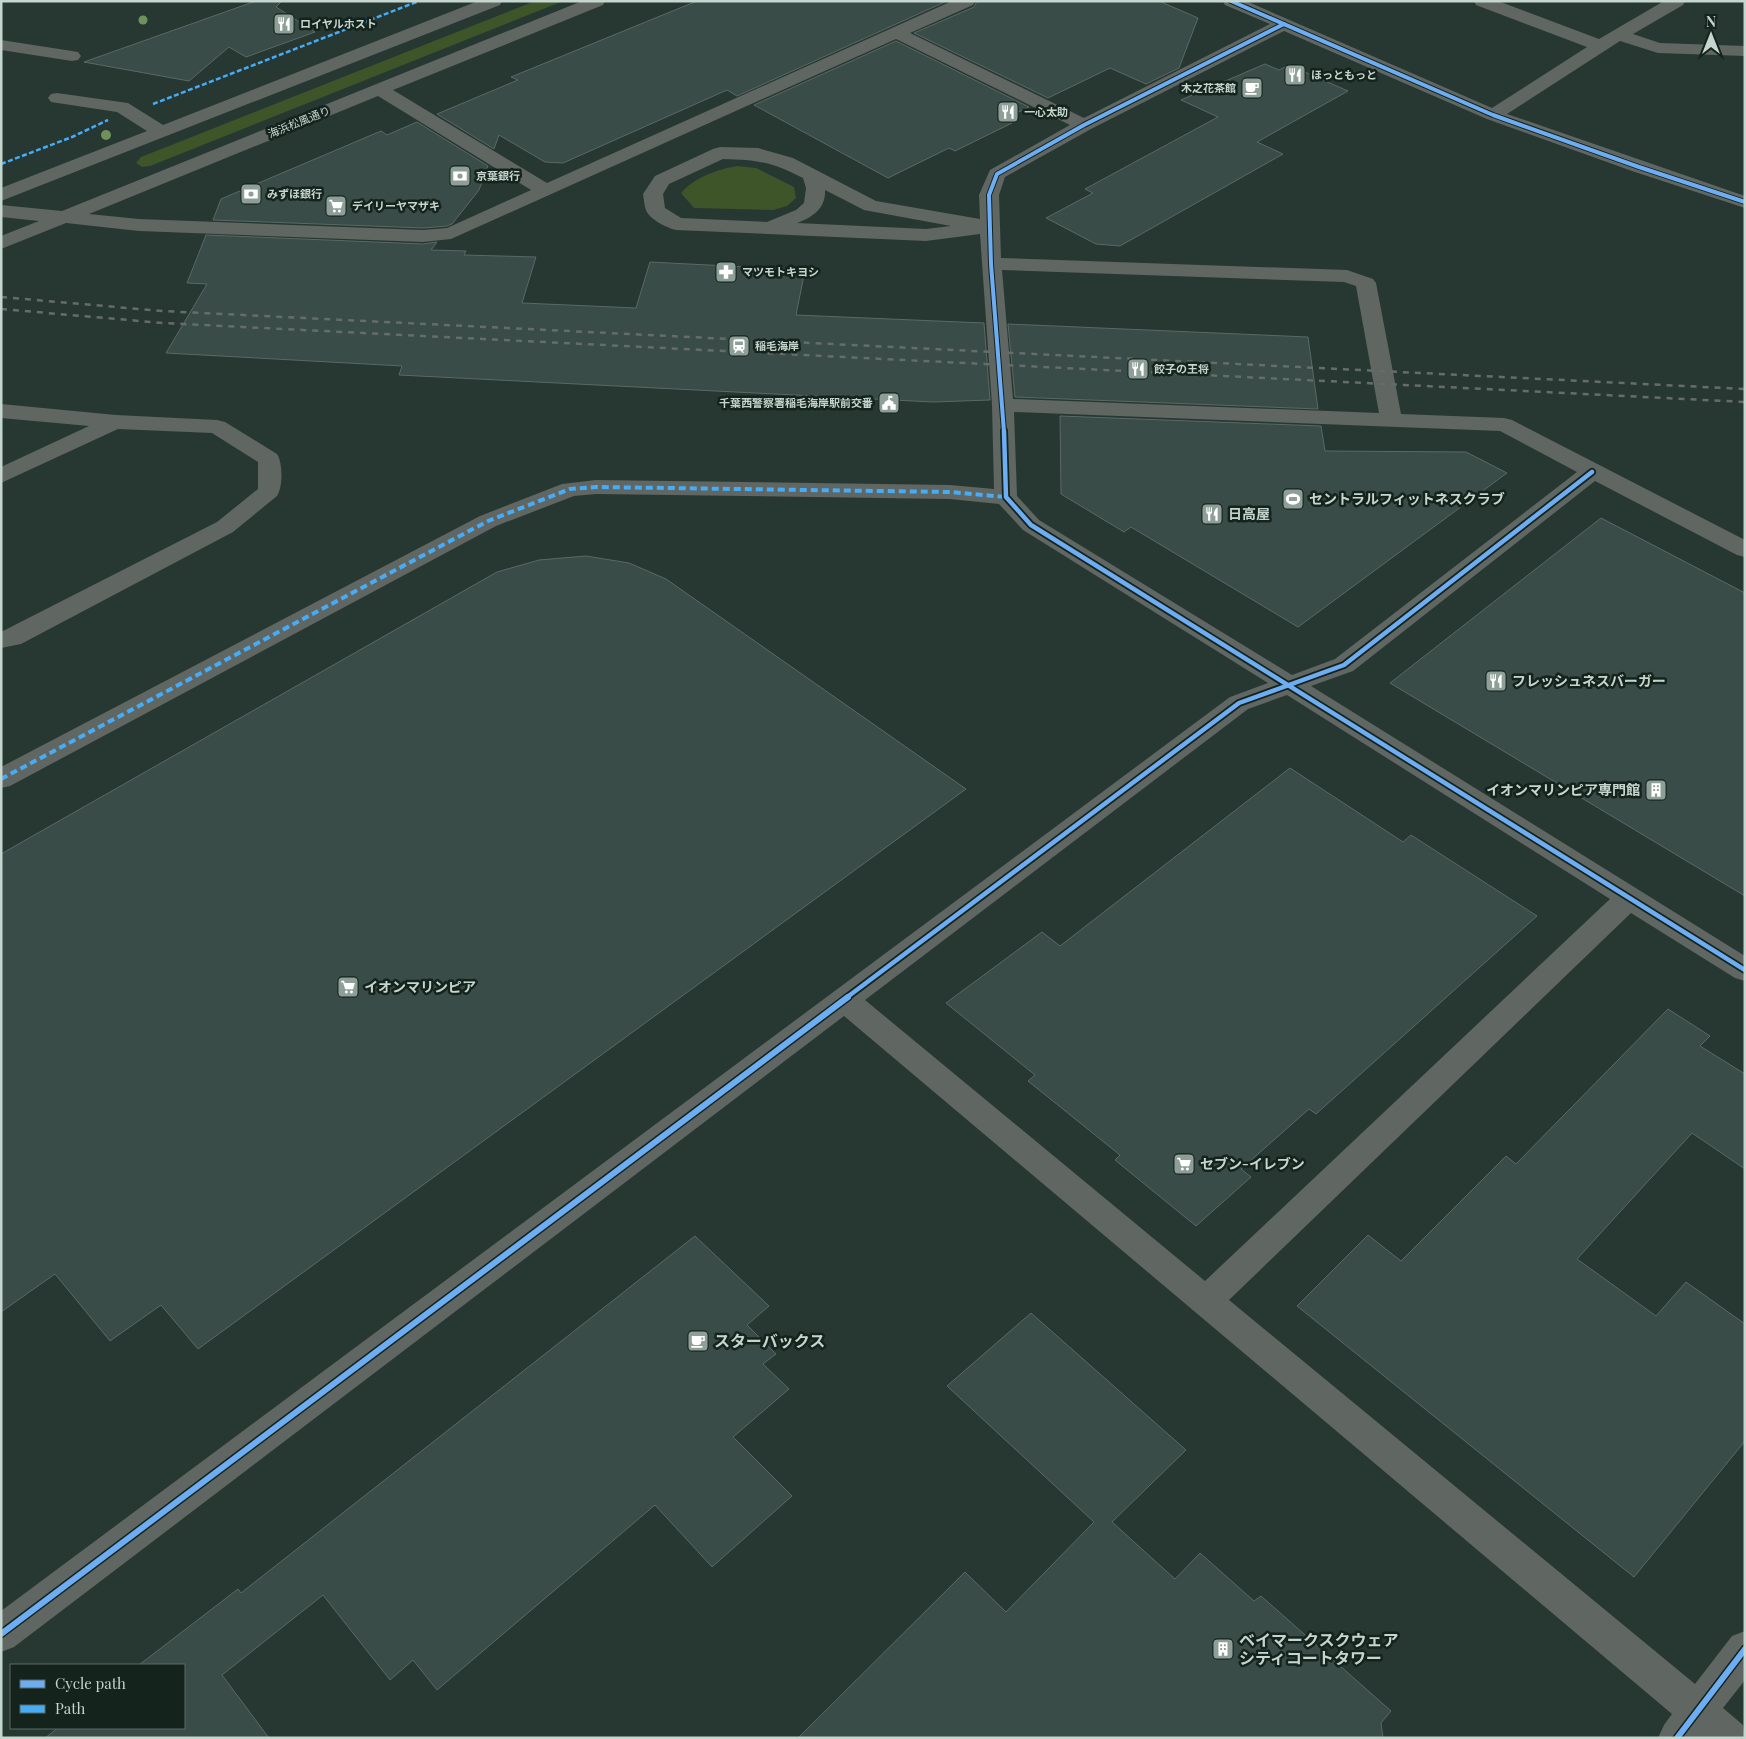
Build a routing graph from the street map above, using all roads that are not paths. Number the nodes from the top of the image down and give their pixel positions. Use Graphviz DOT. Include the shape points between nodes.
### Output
graph roads {
  1 [pos="494,1"];
  2 [pos="596,1"];
  3 [pos="967,1"];
  4 [pos="1231,1"];
  5 [pos="1482,1"];
  6 [pos="1676,1"];
  7 [pos="468,5"];
  8 [pos="1284,24"];
  9 [pos="896,33"];
  10 [pos="1618,35"];
  11 [pos="1,45"];
  12 [pos="1600,46"];
  13 [pos="1745,51"];
  14 [pos="72,56"];
  15 [pos="378,89"];
  16 [pos="57,98"];
  17 [pos="1493,115"];
  18 [pos="1084,125"];
  19 [pos="162,132"];
  20 [pos="812,176"];
  21 [pos="545,190"];
  22 [pos="1,195"];
  23 [pos="1745,202"];
  24 [pos="1,211"];
  25 [pos="65,218"];
  26 [pos="990,227"];
  27 [pos="768,228"];
  28 [pos="1,243"];
  29 [pos="991,264"];
  30 [pos="1003,405"];
  31 [pos="1,411"];
  32 [pos="1391,420"];
  33 [pos="116,422"];
  34 [pos="1592,472"];
  35 [pos="1,476"];
  36 [pos="1006,497"];
  37 [pos="1745,550"];
  38 [pos="1,640"];
  39 [pos="1288,684"];
  40 [pos="1,779"];
  41 [pos="1628,898"];
  42 [pos="1745,970"];
  43 [pos="845,1000"];
  44 [pos="1206,1301"];
  45 [pos="1,1634"];
  46 [pos="1745,1649"];
  47 [pos="1687,1724"];
  48 [pos="1730,1738"];
  1 -- 7 [label="street"];
  2 -- 15 [label="street, 海浜松風通り"];
  3 -- 9 [label="street"];
  4 -- 8 [label="street"];
  5 -- 12 [label="street"];
  6 -- 10 [label="street"];
  7 -- 19 [label="street"];
  8 -- 17 [label="street"];
  8 -- 18 [label="street"];
  9 -- 18 [label="street"];
  9 -- 21 [label="street"];
  10 -- 12 [label="street"];
  10 -- 13 [label="street" via="1658,48"];
  11 -- 14 [label="street"];
  12 -- 17 [label="street"];
  15 -- 21 [label="street"];
  15 -- 25 [label="street, 海浜松風通り"];
  16 -- 19 [label="street" via="122,107"];
  17 -- 23 [label="street"];
  18 -- 26 [label="street" via="997,174 989,195"];
  19 -- 22 [label="street"];
  20 -- 26 [label="street" via="870,206"];
  20 -- 27 [label="street" via="817,193 814,206 806,213"];
  20 -- 27 [label="street" via="786,162 758,154 720,153 662,180 653,194 656,211 676,224"];
  21 -- 25 [label="street" via="452,232 423,236 139,225"];
  24 -- 25 [label="street"];
  25 -- 28 [label="street, 海浜松風通り"];
  26 -- 27 [label="street" via="926,236"];
  26 -- 29 [label="street"];
  29 -- 30 [label="street"];
  29 -- 32 [label="street" via="1347,276 1366,283"];
  30 -- 32 [label="street"];
  30 -- 36 [label="street"];
  31 -- 33 [label="street"];
  32 -- 34 [label="street" via="1504,424"];
  33 -- 35 [label="street"];
  33 -- 38 [label="street" via="217,427 269,460 269,491 225,527 12,638"];
  34 -- 37 [label="street"];
  34 -- 39 [label="street" via="1344,665"];
  36 -- 39 [label="street" via="1031,525"];
  36 -- 40 [label="street" via="950,492 570,489 488,521"];
  39 -- 41 [label="street"];
  39 -- 43 [label="street" via="1239,703"];
  41 -- 42 [label="street"];
  41 -- 44 [label="street"];
  43 -- 44 [label="street"];
  43 -- 45 [label="street"];
  44 -- 47 [label="street"];
  46 -- 47 [label="street"];
  47 -- 48 [label="street"];
}
